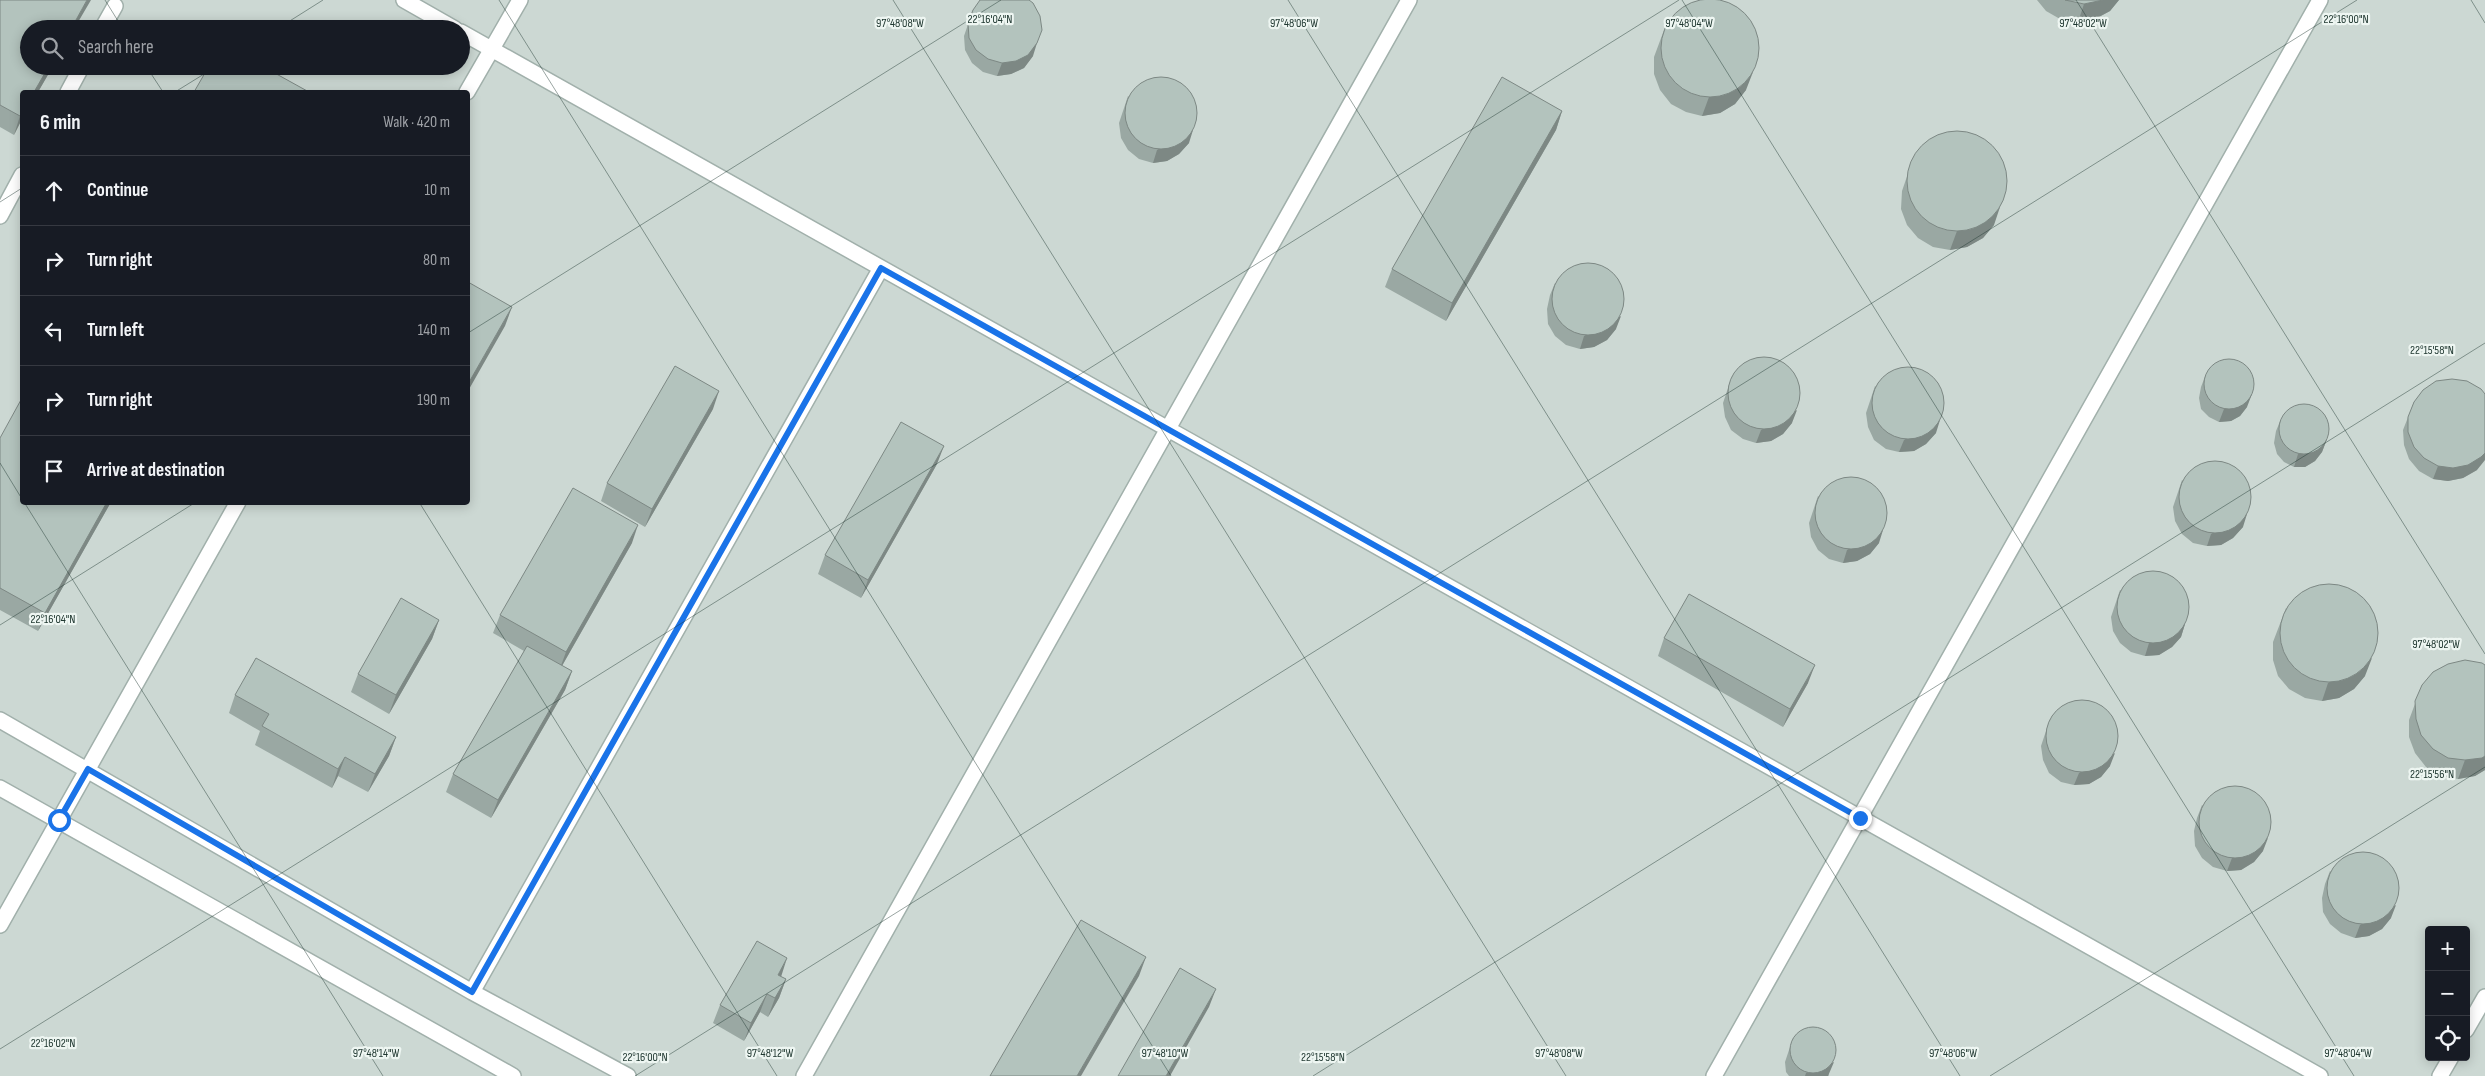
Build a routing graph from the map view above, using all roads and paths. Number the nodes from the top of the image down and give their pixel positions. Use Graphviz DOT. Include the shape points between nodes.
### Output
graph roads {
  1 [pos="404,0"];
  2 [pos="520,0"];
  3 [pos="1409,0"];
  4 [pos="2320,0"];
  5 [pos="115,6"];
  6 [pos="107,20"];
  7 [pos="439,20"];
  8 [pos="470,37"];
  9 [pos="492,50"];
  10 [pos="77,75"];
  11 [pos="69,90"];
  12 [pos="468,90"];
  13 [pos="20,179"];
  14 [pos="0,216"];
  15 [pos="881,268"];
  16 [pos="1168,429"];
  17 [pos="236,505"];
  18 [pos="0,720"];
  19 [pos="88,769"];
  20 [pos="0,788"];
  21 [pos="1860,818"];
  22 [pos="59,820"];
  23 [pos="0,925"];
  24 [pos="472,992"];
  25 [pos="2485,997"];
  26 [pos="2470,1023"];
  27 [pos="2449,1061"];
  28 [pos="513,1076"];
  29 [pos="628,1076"];
  30 [pos="804,1076"];
  31 [pos="1714,1076"];
  32 [pos="2320,1076"];
  33 [pos="2440,1076"];
  1 -- 7 [label="lane"];
  2 -- 9 [label="lane"];
  3 -- 16 [label="lane"];
  4 -- 21 [label="lane"];
  5 -- 6 [label="lane"];
  8 -- 9 [label="lane"];
  9 -- 12 [label="lane"];
  9 -- 15 [label="lane"];
  10 -- 11 [label="lane"];
  13 -- 14 [label="lane"];
  15 -- 16 [label="lane"];
  15 -- 24 [label="lane"];
  16 -- 21 [label="lane"];
  16 -- 30 [label="lane"];
  17 -- 19 [label="lane"];
  18 -- 19 [label="lane"];
  19 -- 22 [label="lane"];
  19 -- 24 [label="lane"];
  20 -- 22 [label="lane"];
  21 -- 31 [label="lane"];
  21 -- 32 [label="lane"];
  22 -- 23 [label="lane"];
  22 -- 28 [label="lane"];
  24 -- 29 [label="lane"];
  25 -- 26 [label="lane"];
  27 -- 33 [label="lane"];
}
